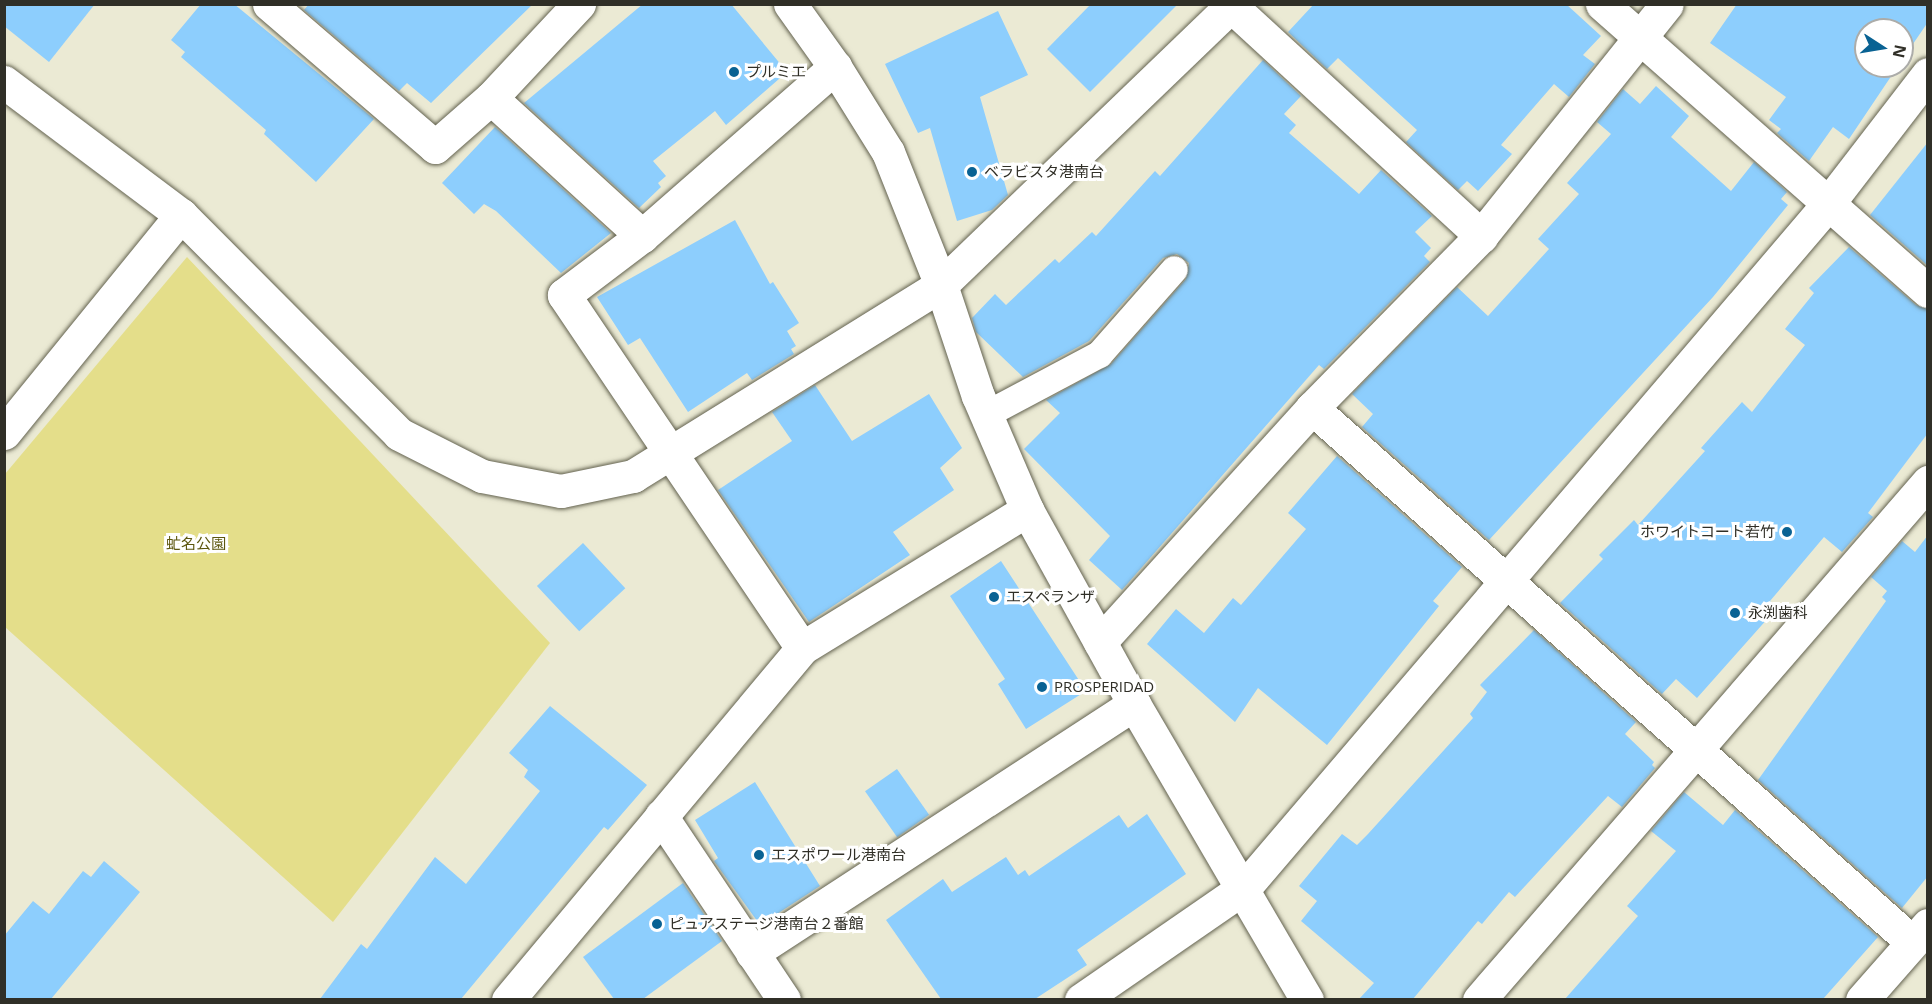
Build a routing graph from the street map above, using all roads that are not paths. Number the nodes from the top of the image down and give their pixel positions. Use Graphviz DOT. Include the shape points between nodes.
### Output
graph roads {
  1 [pos="269,4"];
  2 [pos="579,4"];
  3 [pos="790,4"];
  4 [pos="1602,4"];
  5 [pos="1667,4"];
  6 [pos="1231,5"];
  7 [pos="1641,41"];
  8 [pos="835,67"];
  9 [pos="1928,74"];
  10 [pos="4,82"];
  11 [pos="491,98"];
  12 [pos="1827,205"];
  13 [pos="181,215"];
  14 [pos="642,236"];
  15 [pos="1481,236"];
  16 [pos="1174,269"];
  17 [pos="941,285"];
  18 [pos="1928,291"];
  19 [pos="1312,408"];
  20 [pos="986,414"];
  21 [pos="4,434"];
  22 [pos="672,454"];
  23 [pos="1928,482"];
  24 [pos="1027,510"];
  25 [pos="1505,581"];
  26 [pos="1100,642"];
  27 [pos="802,648"];
  28 [pos="1134,704"];
  29 [pos="1693,750"];
  30 [pos="661,816"];
  31 [pos="1245,887"];
  32 [pos="1920,934"];
  33 [pos="752,953"];
  34 [pos="508,999"];
  35 [pos="784,999"];
  36 [pos="1081,999"];
  37 [pos="1308,999"];
  38 [pos="1479,999"];
  39 [pos="1862,999"];
  1 -- 11 [label="street" via="435,147"];
  2 -- 11 [label="street"];
  3 -- 8 [label="street"];
  4 -- 7 [label="street"];
  5 -- 7 [label="street"];
  6 -- 15 [label="street"];
  6 -- 17 [label="street"];
  7 -- 12 [label="street"];
  7 -- 15 [label="street"];
  8 -- 14 [label="street"];
  8 -- 17 [label="street" via="888,152"];
  9 -- 12 [label="street"];
  10 -- 13 [label="street"];
  11 -- 14 [label="street"];
  12 -- 18 [label="street"];
  12 -- 25 [label="street"];
  13 -- 21 [label="street"];
  13 -- 22 [label="street" via="399,434 482,476 561,491 633,476"];
  14 -- 22 [label="street" via="564,296"];
  15 -- 19 [label="street"];
  16 -- 20 [label="lane" via="1100,354"];
  17 -- 20 [label="street"];
  17 -- 22 [label="street"];
  19 -- 25 [label="street"];
  19 -- 26 [label="street"];
  20 -- 24 [label="street"];
  22 -- 27 [label="street"];
  23 -- 29 [label="street"];
  24 -- 26 [label="street"];
  24 -- 27 [label="street"];
  25 -- 29 [label="street"];
  25 -- 31 [label="street"];
  26 -- 28 [label="street"];
  27 -- 30 [label="street"];
  28 -- 31 [label="street"];
  28 -- 33 [label="street"];
  29 -- 32 [label="street"];
  29 -- 38 [label="street"];
  30 -- 33 [label="street"];
  30 -- 34 [label="street"];
  31 -- 36 [label="street"];
  31 -- 37 [label="street"];
  32 -- 39 [label="street"];
  33 -- 35 [label="street"];
}
